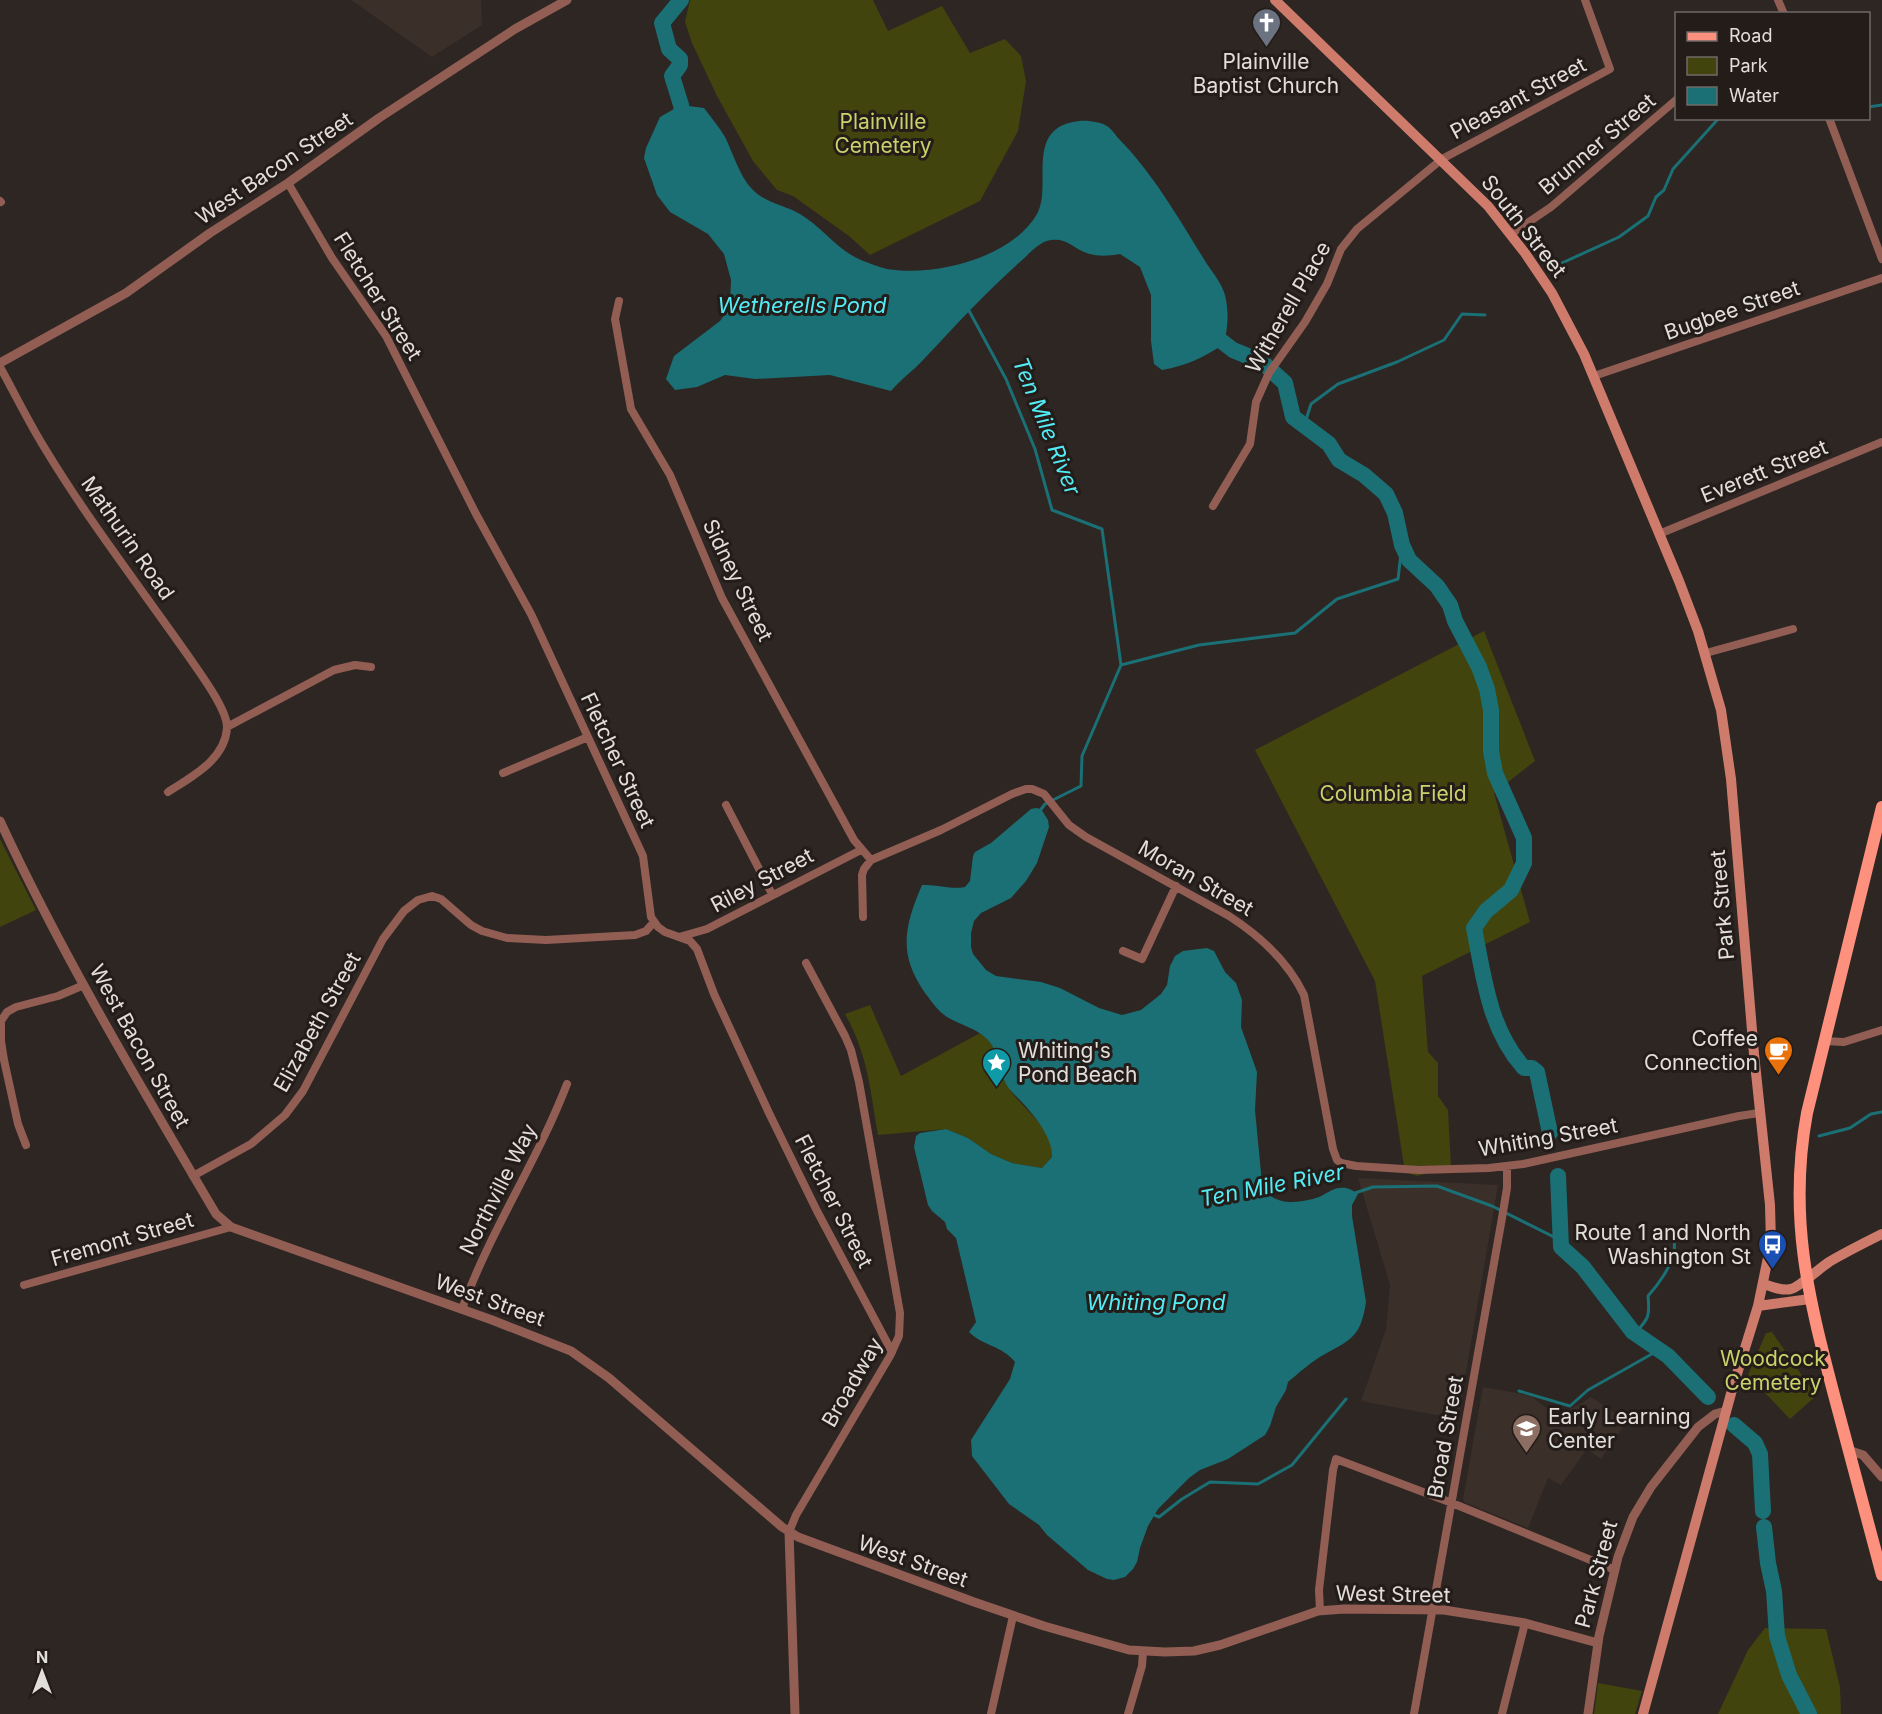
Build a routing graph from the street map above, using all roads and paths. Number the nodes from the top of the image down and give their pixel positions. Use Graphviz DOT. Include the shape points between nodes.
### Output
graph roads {
  1 [pos="567,0"];
  2 [pos="1275,0"];
  3 [pos="1585,0"];
  4 [pos="1778,0"];
  5 [pos="1782,12"];
  6 [pos="1675,102"];
  7 [pos="1829,120"];
  8 [pos="1442,159"];
  9 [pos="288,183"];
  10 [pos="1511,234"];
  11 [pos="1882,259"];
  12 [pos="1882,278"];
  13 [pos="618,301"];
  14 [pos="0,365"];
  15 [pos="1594,376"];
  16 [pos="1882,442"];
  17 [pos="1213,506"];
  18 [pos="1659,534"];
  19 [pos="1793,629"];
  20 [pos="1706,653"];
  21 [pos="371,667"];
  22 [pos="227,727"];
  23 [pos="588,737"];
  24 [pos="503,773"];
  25 [pos="168,792"];
  26 [pos="726,805"];
  27 [pos="1882,807"];
  28 [pos="0,821"];
  29 [pos="861,850"];
  30 [pos="871,860"];
  31 [pos="1176,886"];
  32 [pos="772,894"];
  33 [pos="863,917"];
  34 [pos="654,922"];
  35 [pos="679,937"];
  36 [pos="1123,951"];
  37 [pos="806,963"];
  38 [pos="84,985"];
  39 [pos="1882,1030"];
  40 [pos="1824,1041"];
  41 [pos="567,1084"];
  42 [pos="1759,1113"];
  43 [pos="26,1145"];
  44 [pos="1341,1163"];
  45 [pos="1507,1166"];
  46 [pos="193,1176"];
  47 [pos="231,1227"];
  48 [pos="1882,1234"];
  49 [pos="288,1247"];
  50 [pos="1806,1278"];
  51 [pos="1764,1284"];
  52 [pos="24,1285"];
  53 [pos="1810,1299"];
  54 [pos="1758,1306"];
  55 [pos="462,1309"];
  56 [pos="892,1352"];
  57 [pos="1726,1411"];
  58 [pos="1848,1450"];
  59 [pos="1882,1477"];
  60 [pos="1452,1503"];
  61 [pos="789,1532"];
  62 [pos="1615,1570"];
  63 [pos="1882,1575"];
  64 [pos="1432,1609"];
  65 [pos="1320,1611"];
  66 [pos="1013,1616"];
  67 [pos="1525,1623"];
  68 [pos="1598,1643"];
  69 [pos="1143,1652"];
  70 [pos="795,1714"];
  71 [pos="991,1714"];
  72 [pos="1128,1714"];
  73 [pos="1414,1714"];
  74 [pos="1502,1714"];
  75 [pos="1588,1714"];
  76 [pos="1643,1714"];
  1 -- 9 [label="street, West Bacon Street" via="491,44"];
  2 -- 8 [label="main road, South Street"];
  3 -- 8 [label="street, Pleasant Street" via="1610,69"];
  4 -- 5 [label="street"];
  6 -- 10 [label="street, Brunner Street" via="1566,195"];
  7 -- 11 [label="street"];
  8 -- 10 [label="main road, South Street"];
  8 -- 17 [label="street, Witherell Place" via="1358,229 1341,249 1305,322 1270,371 1256,402 1250,444"];
  9 -- 14 [label="street, West Bacon Street" via="126,293"];
  9 -- 23 [label="street, Fletcher Street" via="332,258 386,336 531,614"];
  10 -- 15 [label="main road, South Street" via="1563,312"];
  12 -- 15 [label="street, Bugbee Street"];
  13 -- 29 [label="street, Sidney Street" via="615,319 631,409 670,475 722,598"];
  14 -- 22 [label="street, Mathurin Road" via="44,447 210,687"];
  15 -- 18 [label="main road, South Street"];
  16 -- 18 [label="street, Everett Street"];
  18 -- 20 [label="main road, Park Street"];
  19 -- 20 [label="street"];
  20 -- 42 [label="main road, Park Street" via="1718,693 1730,762"];
  21 -- 22 [label="street" via="355,665 334,670"];
  22 -- 25 [label="street" via="207,766"];
  23 -- 24 [label="street"];
  23 -- 34 [label="street, Fletcher Street" via="642,856"];
  26 -- 32 [label="street"];
  27 -- 40 [label="main road"];
  28 -- 38 [label="street, West Bacon Street"];
  29 -- 30 [label="street, Sidney Street"];
  29 -- 32 [label="street, Riley Street"];
  30 -- 31 [label="street, Moran Street" via="1020,791 1032,789 1040,791 1069,825 1086,837"];
  30 -- 33 [label="street" via="862,875"];
  31 -- 36 [label="street" via="1142,959"];
  31 -- 44 [label="street, Moran Street" via="1250,929 1297,980 1308,1012 1333,1149"];
  32 -- 35 [label="street, Riley Street" via="707,929"];
  34 -- 35 [label="street, Fletcher Street"];
  34 -- 46 [label="street, Elizabeth Street" via="635,935 507,938 471,925 441,898 418,900 390,928 303,1090 285,1115 251,1144"];
  35 -- 56 [label="street, Fletcher Street" via="697,949 769,1113"];
  37 -- 56 [label="street, Broadway" via="845,1036 859,1082 900,1313 899,1336"];
  38 -- 43 [label="street" via="16,1007 1,1021 4,1060"];
  38 -- 46 [label="street, West Bacon Street"];
  39 -- 40 [label="street" via="1844,1042"];
  40 -- 50 [label="main road" via="1805,1121 1799,1177"];
  41 -- 55 [label="street, Northville Way" via="542,1143 485,1252"];
  42 -- 45 [label="street, Whiting Street"];
  42 -- 51 [label="main road, Park Street" via="1772,1231"];
  44 -- 45 [label="street, Whiting Street" via="1419,1170"];
  45 -- 60 [label="street, Broad Street" via="1502,1218"];
  46 -- 47 [label="street, West Bacon Street" via="216,1214"];
  47 -- 49 [label="street, West Bacon Street"];
  47 -- 52 [label="street, Fremont Street"];
  48 -- 50 [label="main road"];
  49 -- 55 [label="street, West Street"];
  50 -- 51 [label="main road" via="1791,1289"];
  50 -- 53 [label="main road"];
  51 -- 54 [label="main road, Park Street"];
  53 -- 54 [label="main road"];
  53 -- 58 [label="main road"];
  54 -- 57 [label="main road, Park Street"];
  55 -- 61 [label="street, West Street" via="548,1341 584,1359"];
  56 -- 61 [label="street, Broadway"];
  57 -- 62 [label="street, Park Street" via="1698,1427 1645,1495 1629,1525"];
  57 -- 76 [label="main road, Park Street"];
  58 -- 59 [label="street" via="1863,1455"];
  58 -- 63 [label="main road"];
  60 -- 62 [label="street"];
  60 -- 64 [label="street, Broad Street"];
  60 -- 65 [label="street" via="1336,1459 1319,1590"];
  61 -- 66 [label="street, West Street"];
  61 -- 70 [label="street, Broadway"];
  62 -- 68 [label="street, Park Street"];
  64 -- 65 [label="street, West Street"];
  64 -- 67 [label="street, West Street"];
  64 -- 73 [label="street, Broad Street"];
  65 -- 69 [label="street, West Street" via="1220,1645 1194,1651"];
  66 -- 69 [label="street, West Street" via="1113,1647"];
  66 -- 71 [label="street"];
  67 -- 68 [label="street, West Street"];
  67 -- 74 [label="street"];
  68 -- 75 [label="street, Park Street"];
  69 -- 72 [label="street"];
}
